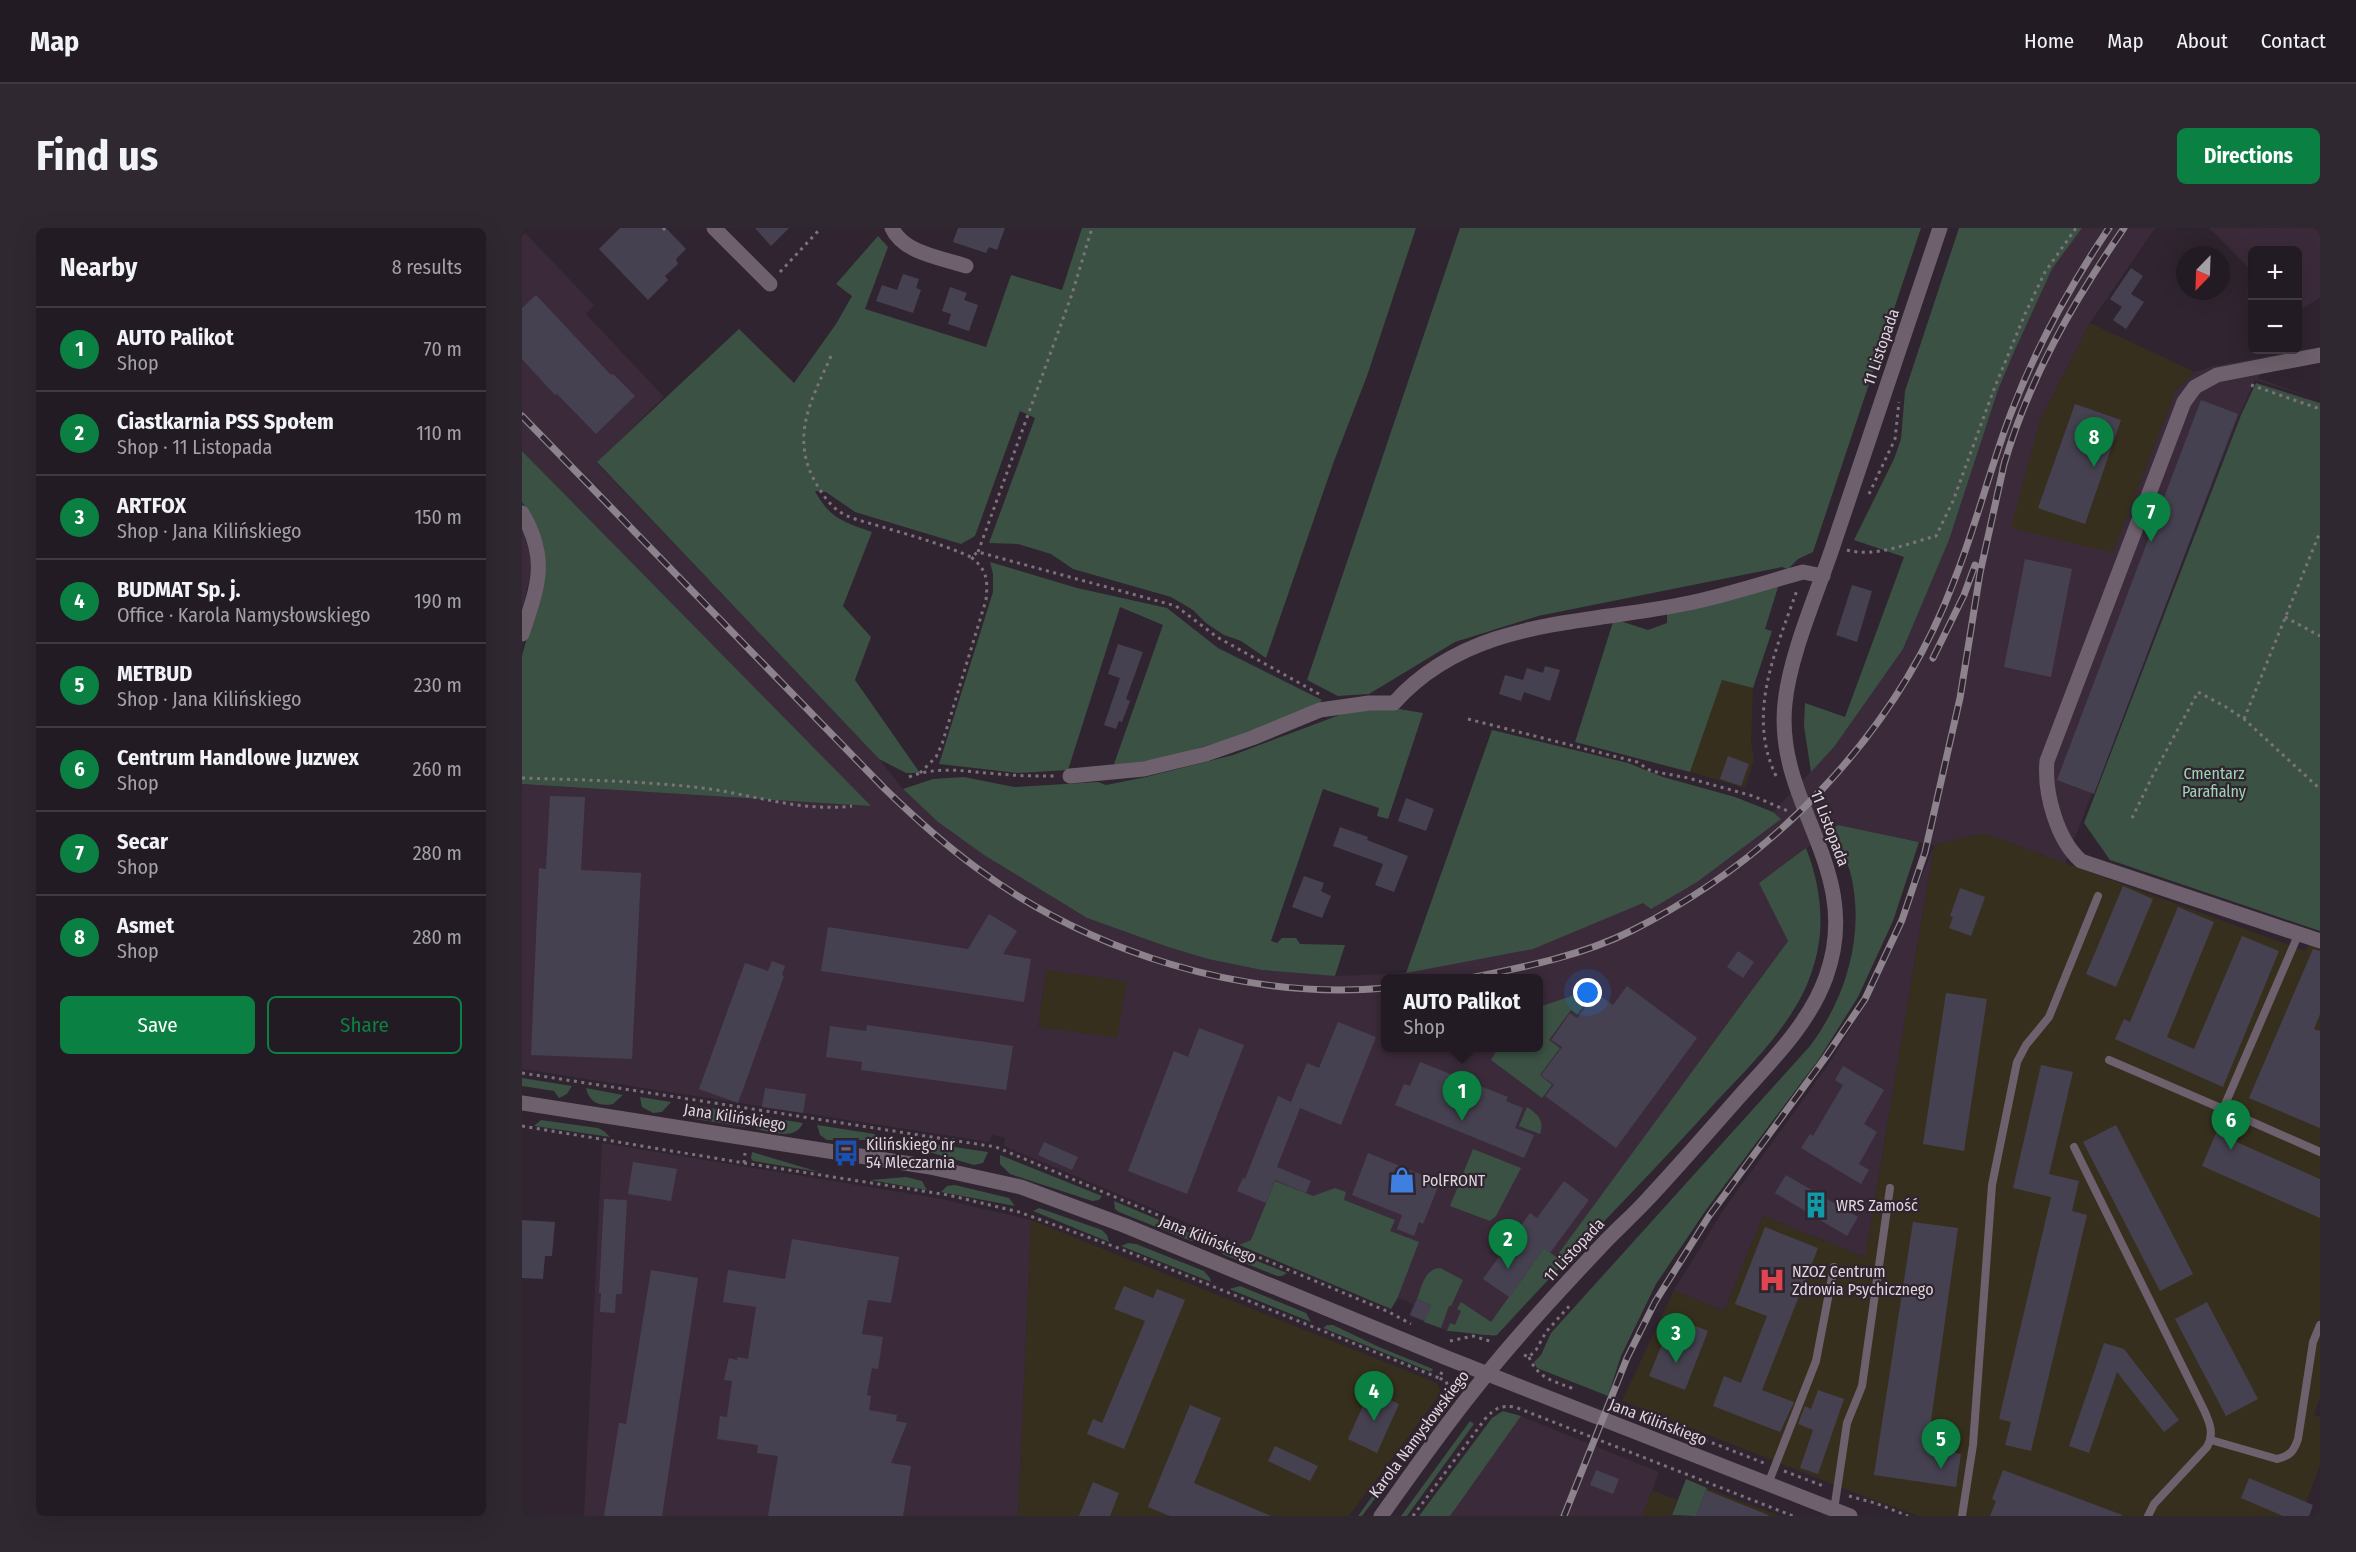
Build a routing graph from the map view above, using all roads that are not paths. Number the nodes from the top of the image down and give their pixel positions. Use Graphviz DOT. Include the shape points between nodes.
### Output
graph roads {
  1 [pos="714,228"];
  2 [pos="892,228"];
  3 [pos="1940,228"];
  4 [pos="966,266"];
  5 [pos="773,280"];
  6 [pos="2320,355"];
  7 [pos="522,513"];
  8 [pos="1823,576"];
  9 [pos="522,634"];
  10 [pos="1070,776"];
  11 [pos="2097,896"];
  12 [pos="2299,933"];
  13 [pos="2320,941"];
  14 [pos="2109,1060"];
  15 [pos="522,1103"];
  16 [pos="2223,1109"];
  17 [pos="2074,1147"];
  18 [pos="2320,1152"];
  19 [pos="1890,1188"];
  20 [pos="1834,1267"];
  21 [pos="2320,1325"];
  22 [pos="1487,1374"];
  23 [pos="2211,1440"];
  24 [pos="1768,1484"];
  25 [pos="1834,1510"];
  26 [pos="1381,1516"];
  27 [pos="1850,1516"];
  28 [pos="1962,1516"];
  29 [pos="2148,1516"];
  1 -- 5 [label="street"];
  2 -- 4 [label="street" via="904,244"];
  3 -- 8 [label="street, 11 Listopada"];
  6 -- 12 [label="street" via="2217,375 2195,387 2184,402 2047,761 2046,782 2063,840 2081,861"];
  7 -- 9 [label="street" via="539,559 537,584"];
  8 -- 10 [label="street" via="1803,572 1689,603 1543,625 1444,662 1419,677 1394,703 1320,710 1252,738 1165,764 1123,773"];
  8 -- 22 [label="street, 11 Listopada" via="1784,704 1784,733 1792,779 1827,864 1834,894 1834,944 1819,994 1806,1018 1775,1056"];
  11 -- 28 [label="lane" via="2049,1017 2017,1062 1991,1192 1973,1445"];
  12 -- 13 [label="street"];
  12 -- 16 [label="lane"];
  14 -- 16 [label="lane"];
  15 -- 22 [label="street, Jana Kilińskiego" via="930,1167 1021,1187"];
  16 -- 18 [label="lane"];
  17 -- 23 [label="lane" via="2203,1408 2210,1423"];
  19 -- 25 [label="lane" via="1862,1386 1847,1423"];
  20 -- 24 [label="lane" via="1816,1361"];
  21 -- 23 [label="lane" via="2313,1342 2294,1450 2287,1457 2267,1457"];
  22 -- 24 [label="street, Jana Kilińskiego"];
  22 -- 26 [label="street, Karola Namysłowskiego"];
  23 -- 29 [label="lane" via="2154,1504"];
  24 -- 25 [label="street, Jana Kilińskiego"];
  25 -- 27 [label="street, Jana Kilińskiego"];
}
